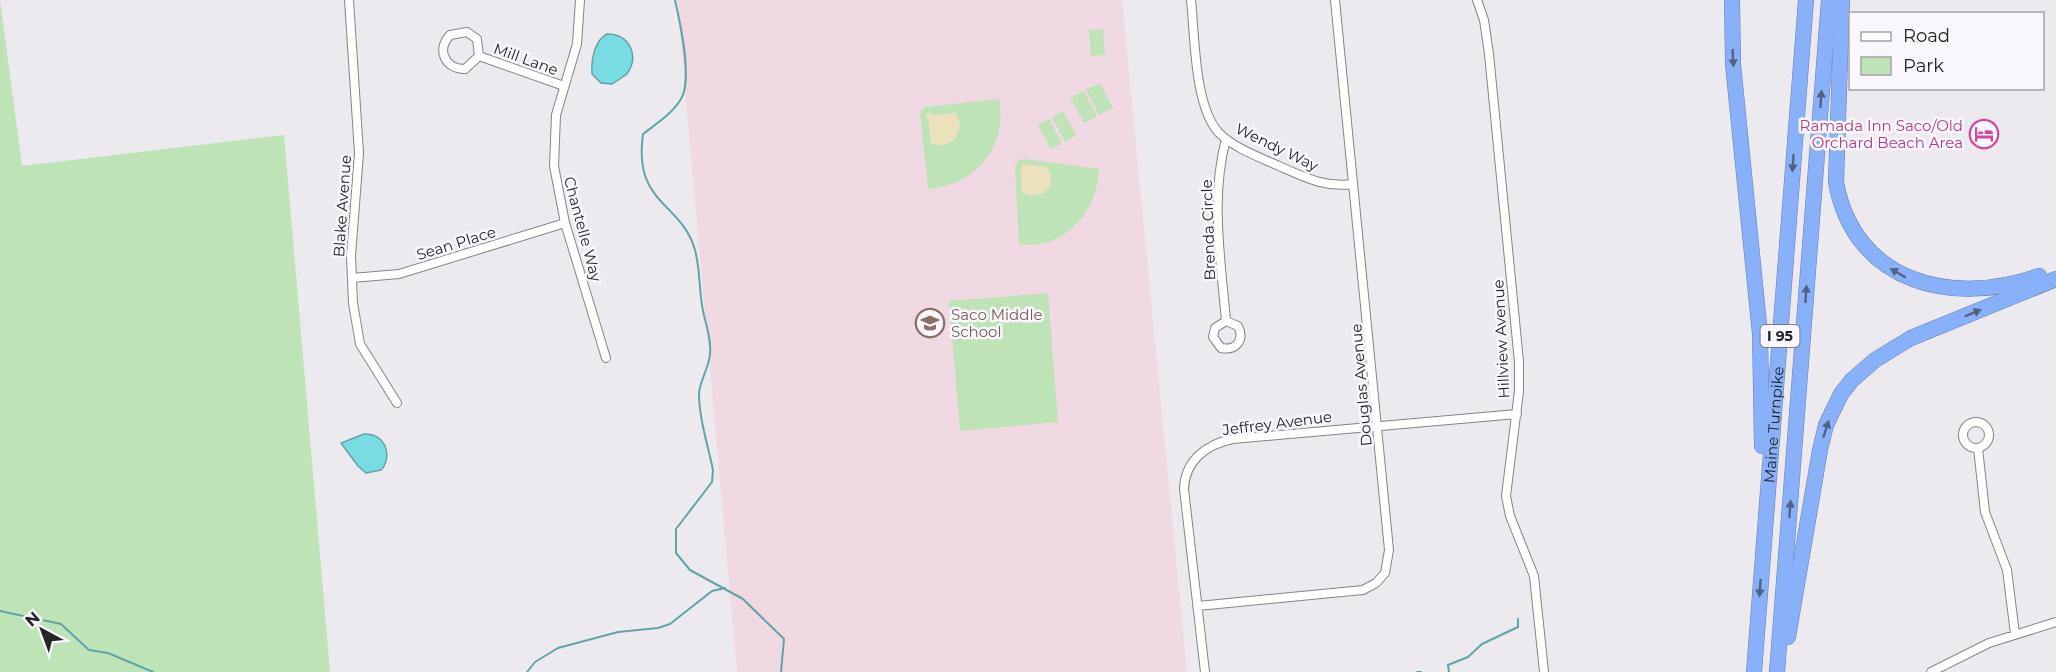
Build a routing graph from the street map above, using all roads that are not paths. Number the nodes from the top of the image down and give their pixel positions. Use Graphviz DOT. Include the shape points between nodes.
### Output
graph roads {
  1 [pos="349,0"];
  2 [pos="580,0"];
  3 [pos="1191,0"];
  4 [pos="1335,0"];
  5 [pos="1477,0"];
  6 [pos="1732,0"];
  7 [pos="1796,0"];
  8 [pos="1806,0"];
  9 [pos="1829,0"];
  10 [pos="1842,0"];
  11 [pos="479,56"];
  12 [pos="564,86"];
  13 [pos="1797,109"];
  14 [pos="1226,139"];
  15 [pos="1353,184"];
  16 [pos="565,223"];
  17 [pos="2056,270"];
  18 [pos="352,278"];
  19 [pos="2056,279"];
  20 [pos="1226,321"];
  21 [pos="606,358"];
  22 [pos="397,403"];
  23 [pos="1517,414"];
  24 [pos="1378,425"];
  25 [pos="1978,448"];
  26 [pos="1763,551"];
  27 [pos="1198,606"];
  28 [pos="2056,622"];
  29 [pos="2015,634"];
  30 [pos="1205,672"];
  31 [pos="1544,672"];
  32 [pos="1754,672"];
  33 [pos="1779,672"];
  34 [pos="1931,672"];
  1 -- 18 [label="street, Blake Avenue" via="359,132"];
  2 -- 12 [label="street, Chantelle Way" via="577,44"];
  3 -- 14 [label="street, Wendy Way" via="1208,114"];
  4 -- 15 [label="street, Douglas Avenue"];
  5 -- 23 [label="street, Hillview Avenue" via="1487,40 1508,236 1519,362"];
  6 -- 26 [label="highway, one-way" via="1733,64 1760,334"];
  7 -- 13 [label="highway"];
  8 -- 13 [label="highway, Maine Turnpike / I 95"];
  33 -- 9 [label="highway, Maine Turnpike / I 95, one-way"];
  17 -- 10 [label="highway, one-way" via="2000,285 1942,288 1900,275 1860,239 1842,208 1836,182"];
  11 -- 11 [label="street, Mill Lane" via="477,39 467,32 450,35 443,45 444,58 452,67 471,66"];
  11 -- 12 [label="street, Mill Lane"];
  12 -- 16 [label="street, Chantelle Way" via="556,115 554,155"];
  13 -- 26 [label="highway, Maine Turnpike / I 95, one-way"];
  14 -- 15 [label="street, Wendy Way" via="1317,182 1332,186"];
  14 -- 20 [label="street, Brenda Circle" via="1218,204"];
  15 -- 24 [label="street, Douglas Avenue"];
  16 -- 18 [label="street, Sean Place" via="399,274"];
  16 -- 21 [label="street, Chantelle Way"];
  18 -- 22 [label="street, Blake Avenue" via="360,344"];
  33 -- 19 [label="highway, one-way" via="1820,450 1826,425 1841,394 1863,369 1911,338"];
  23 -- 24 [label="street, Jeffrey Avenue"];
  23 -- 31 [label="street, Hillview Avenue" via="1506,496 1534,576"];
  24 -- 27 [label="street, Jeffrey Avenue" via="1233,439 1198,456 1184,489"];
  24 -- 27 [label="street, Douglas Avenue" via="1389,550 1387,567 1380,579 1370,588 1358,591"];
  25 -- 29 [label="street" via="1982,499 2007,570"];
  26 -- 32 [label="highway, Maine Turnpike / I 95, one-way"];
  27 -- 30 [label="street"];
  28 -- 29 [label="street"];
  29 -- 34 [label="street" via="1954,658"];
}
